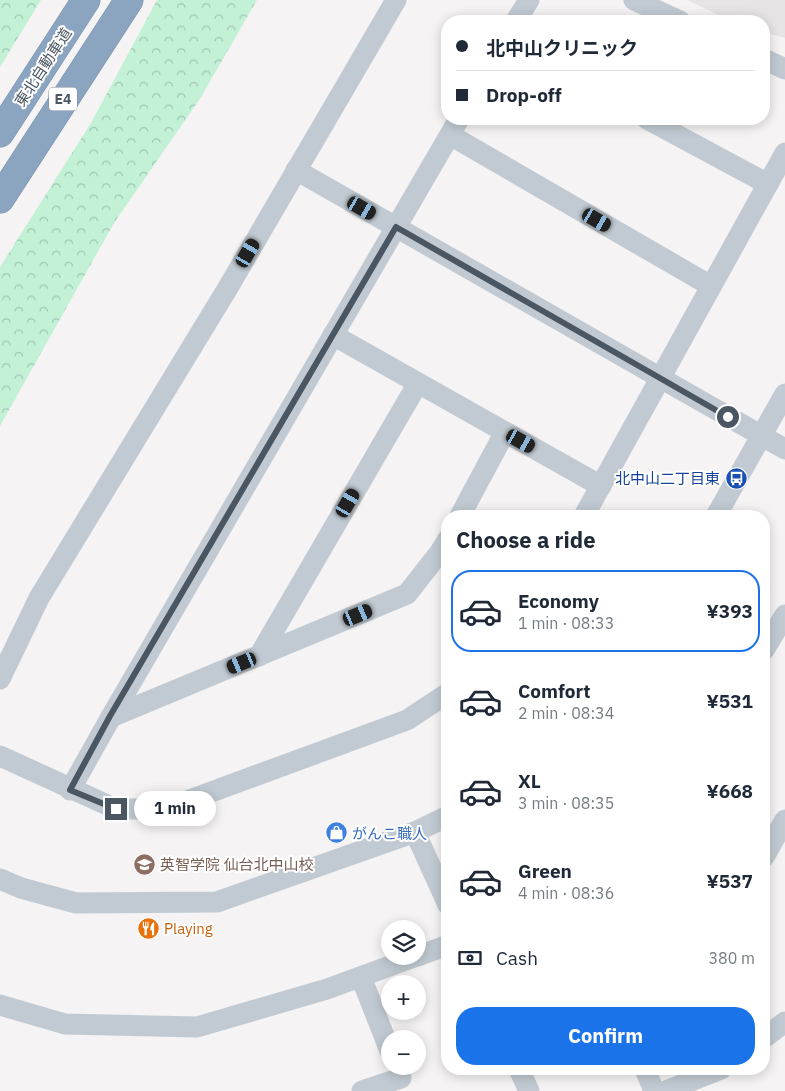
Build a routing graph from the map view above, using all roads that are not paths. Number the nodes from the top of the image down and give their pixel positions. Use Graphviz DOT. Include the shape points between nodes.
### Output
graph roads {
  1 [pos="86,0"];
  2 [pos="128,0"];
  3 [pos="396,0"];
  4 [pos="529,0"];
  5 [pos="634,0"];
  6 [pos="520,15"];
  7 [pos="667,15"];
  8 [pos="770,62"];
  9 [pos="785,69"];
  10 [pos="658,125"];
  11 [pos="454,127"];
  12 [pos="0,133"];
  13 [pos="785,153"];
  14 [pos="296,170"];
  15 [pos="768,184"];
  16 [pos="0,199"];
  17 [pos="396,227"];
  18 [pos="711,286"];
  19 [pos="333,335"];
  20 [pos="661,378"];
  21 [pos="418,383"];
  22 [pos="785,394"];
  23 [pos="505,432"];
  24 [pos="762,436"];
  25 [pos="785,449"];
  26 [pos="601,486"];
  27 [pos="463,510"];
  28 [pos="587,510"];
  29 [pos="719,510"];
  30 [pos="441,550"];
  31 [pos="785,615"];
  32 [pos="770,640"];
  33 [pos="259,656"];
  34 [pos="0,679"];
  35 [pos="441,698"];
  36 [pos="110,716"];
  37 [pos="0,756"];
  38 [pos="70,790"];
  39 [pos="441,819"];
  40 [pos="785,820"];
  41 [pos="415,832"];
  42 [pos="770,846"];
  43 [pos="0,879"];
  44 [pos="441,890"];
  45 [pos="441,947"];
  46 [pos="426,953"];
  47 [pos="393,965"];
  48 [pos="361,977"];
  49 [pos="0,1006"];
  50 [pos="785,1022"];
  51 [pos="382,1030"];
  52 [pos="770,1033"];
  53 [pos="522,1075"];
  54 [pos="647,1075"];
  55 [pos="706,1075"];
  56 [pos="401,1078"];
  57 [pos="362,1091"];
  58 [pos="529,1091"];
  59 [pos="654,1091"];
  60 [pos="666,1091"];
  1 -- 12 [label="highway, 東北自動車道 / E4"];
  2 -- 16 [label="highway, E4"];
  3 -- 14 [label="street"];
  4 -- 6 [label="street"];
  5 -- 7 [label="street"];
  8 -- 9 [label="street"];
  10 -- 15 [label="street"];
  11 -- 17 [label="street"];
  11 -- 18 [label="street"];
  13 -- 15 [label="street"];
  14 -- 17 [label="street"];
  14 -- 34 [label="street" via="39,598"];
  15 -- 18 [label="street"];
  17 -- 19 [label="street"];
  17 -- 20 [label="street"];
  18 -- 20 [label="street"];
  19 -- 21 [label="street"];
  19 -- 36 [label="street"];
  20 -- 24 [label="street"];
  20 -- 26 [label="street"];
  21 -- 23 [label="street"];
  21 -- 33 [label="street"];
  22 -- 24 [label="street"];
  23 -- 26 [label="street"];
  23 -- 27 [label="street"];
  24 -- 25 [label="street"];
  24 -- 29 [label="street"];
  26 -- 28 [label="street"];
  30 -- 33 [label="street" via="407,594"];
  31 -- 32 [label="street"];
  33 -- 36 [label="street"];
  35 -- 38 [label="street" via="408,720 165,809 116,809"];
  36 -- 38 [label="street"];
  37 -- 38 [label="street"];
  39 -- 41 [label="street"];
  40 -- 42 [label="street"];
  41 -- 43 [label="street" via="217,902 76,903"];
  41 -- 44 [label="street"];
  45 -- 46 [label="street"];
  47 -- 48 [label="street"];
  48 -- 49 [label="street" via="197,1028 65,1024"];
  48 -- 51 [label="street"];
  50 -- 52 [label="street"];
  53 -- 58 [label="street"];
  54 -- 59 [label="street"];
  55 -- 60 [label="street"];
  56 -- 57 [label="street"];
}
